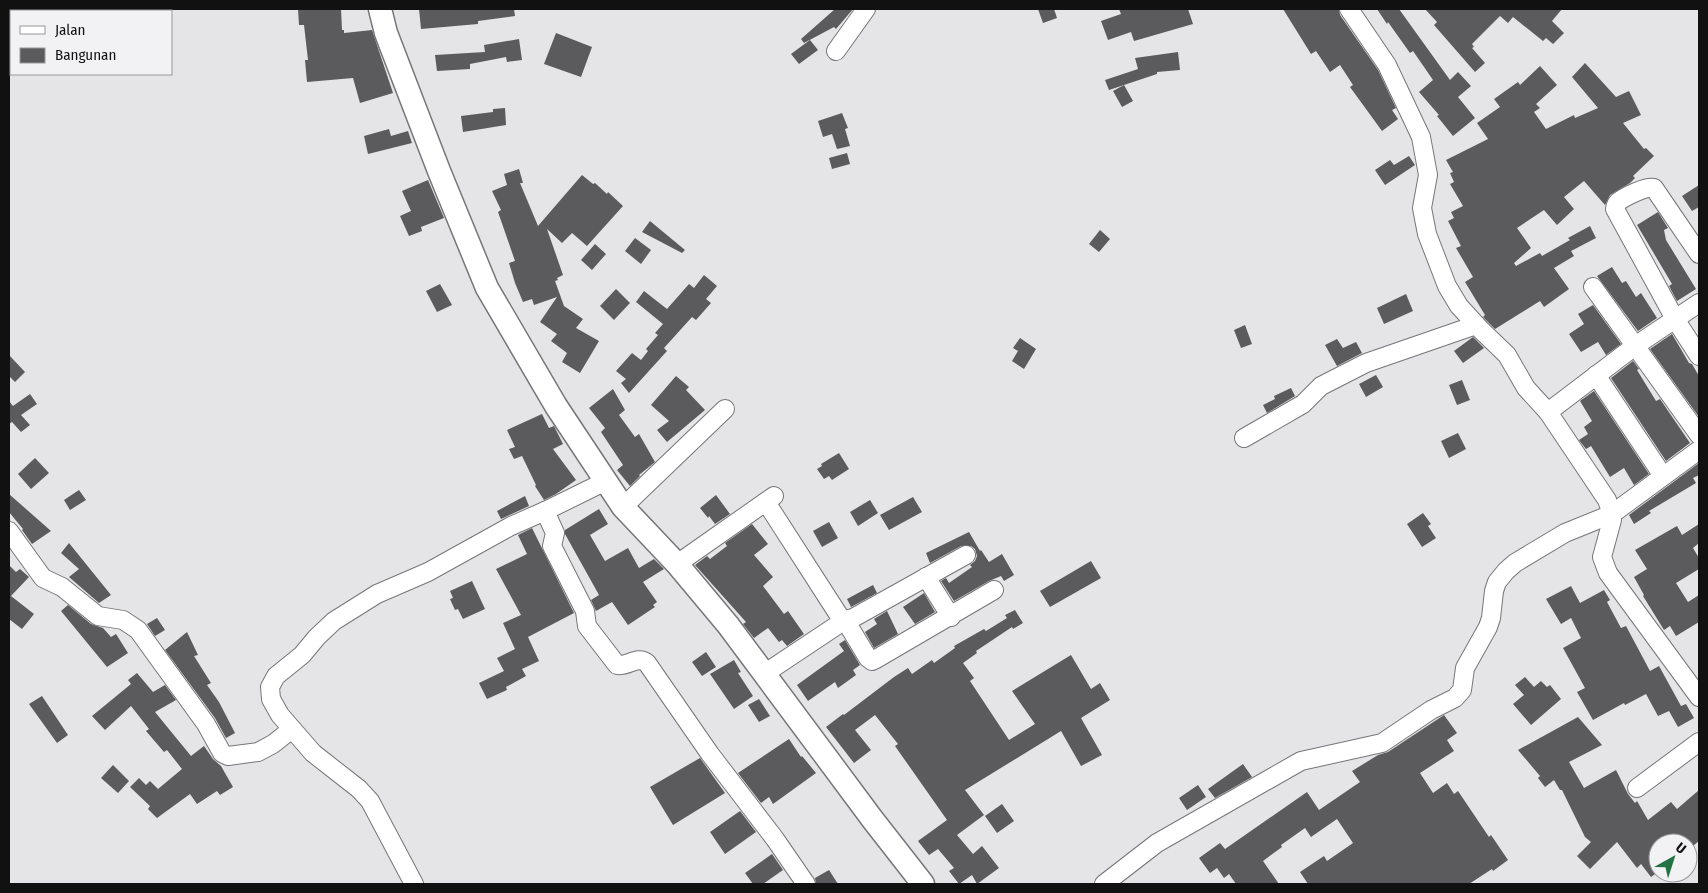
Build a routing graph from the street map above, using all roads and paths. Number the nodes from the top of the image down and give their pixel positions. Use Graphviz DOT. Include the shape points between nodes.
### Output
graph roads {
  1 [pos="380,9"];
  2 [pos="866,9"];
  3 [pos="1349,9"];
  4 [pos="836,51"];
  5 [pos="1699,254"];
  6 [pos="1593,288"];
  7 [pos="1699,303"];
  8 [pos="1675,319"];
  9 [pos="1476,325"];
  10 [pos="1635,346"];
  11 [pos="1699,356"];
  12 [pos="1596,375"];
  13 [pos="725,409"];
  14 [pos="1548,412"];
  15 [pos="1699,435"];
  16 [pos="1244,438"];
  17 [pos="1699,450"];
  18 [pos="1663,476"];
  19 [pos="606,481"];
  20 [pos="624,507"];
  21 [pos="545,511"];
  22 [pos="1612,514"];
  23 [pos="9,531"];
  24 [pos="966,555"];
  25 [pos="676,564"];
  26 [pos="926,577"];
  27 [pos="994,590"];
  28 [pos="950,617"];
  29 [pos="845,620"];
  30 [pos="764,674"];
  31 [pos="1699,697"];
  32 [pos="291,730"];
  33 [pos="1699,742"];
  34 [pos="1637,788"];
  35 [pos="414,884"];
  36 [pos="806,884"];
  37 [pos="923,884"];
  38 [pos="1104,884"];
  1 -- 19 [label="main road" via="386,34 487,288 556,406"];
  2 -- 4 [label="street"];
  3 -- 9 [label="street" via="1387,65 1421,137 1428,175 1422,208 1427,234 1447,286"];
  5 -- 8 [label="street" via="1654,188 1647,187 1615,206"];
  6 -- 10 [label="street"];
  7 -- 8 [label="street"];
  8 -- 10 [label="street"];
  8 -- 11 [label="street"];
  9 -- 14 [label="street" via="1507,355 1526,388"];
  9 -- 16 [label="street" via="1366,362 1321,386 1303,404"];
  10 -- 12 [label="street"];
  10 -- 15 [label="street"];
  12 -- 14 [label="street"];
  12 -- 18 [label="street"];
  13 -- 20 [label="street"];
  14 -- 22 [label="street" via="1607,500"];
  17 -- 18 [label="street"];
  18 -- 22 [label="street"];
  19 -- 20 [label="main road"];
  19 -- 21 [label="street"];
  20 -- 25 [label="main road"];
  21 -- 32 [label="street" via="428,572 377,594 334,621 302,655 276,676 270,686 271,699"];
  21 -- 36 [label="street" via="555,533 552,546 585,611 587,626 617,665 638,660 647,663"];
  22 -- 31 [label="street" via="1602,557 1608,573"];
  22 -- 38 [label="street" via="1565,533 1506,571 1494,591 1488,627 1465,668 1462,690 1455,698 1382,743 1301,761 1157,843"];
  23 -- 32 [label="street" via="43,578 62,587 98,616 123,620 138,630 206,724 222,753 228,756 258,752"];
  24 -- 26 [label="street"];
  25 -- 29 [label="street" via="770,499 840,617"];
  25 -- 30 [label="main road"];
  26 -- 28 [label="street"];
  26 -- 29 [label="street"];
  27 -- 28 [label="street"];
  28 -- 29 [label="street" via="872,660"];
  29 -- 30 [label="street"];
  30 -- 37 [label="main road"];
  32 -- 35 [label="street" via="370,801"];
  33 -- 34 [label="street"];
}
